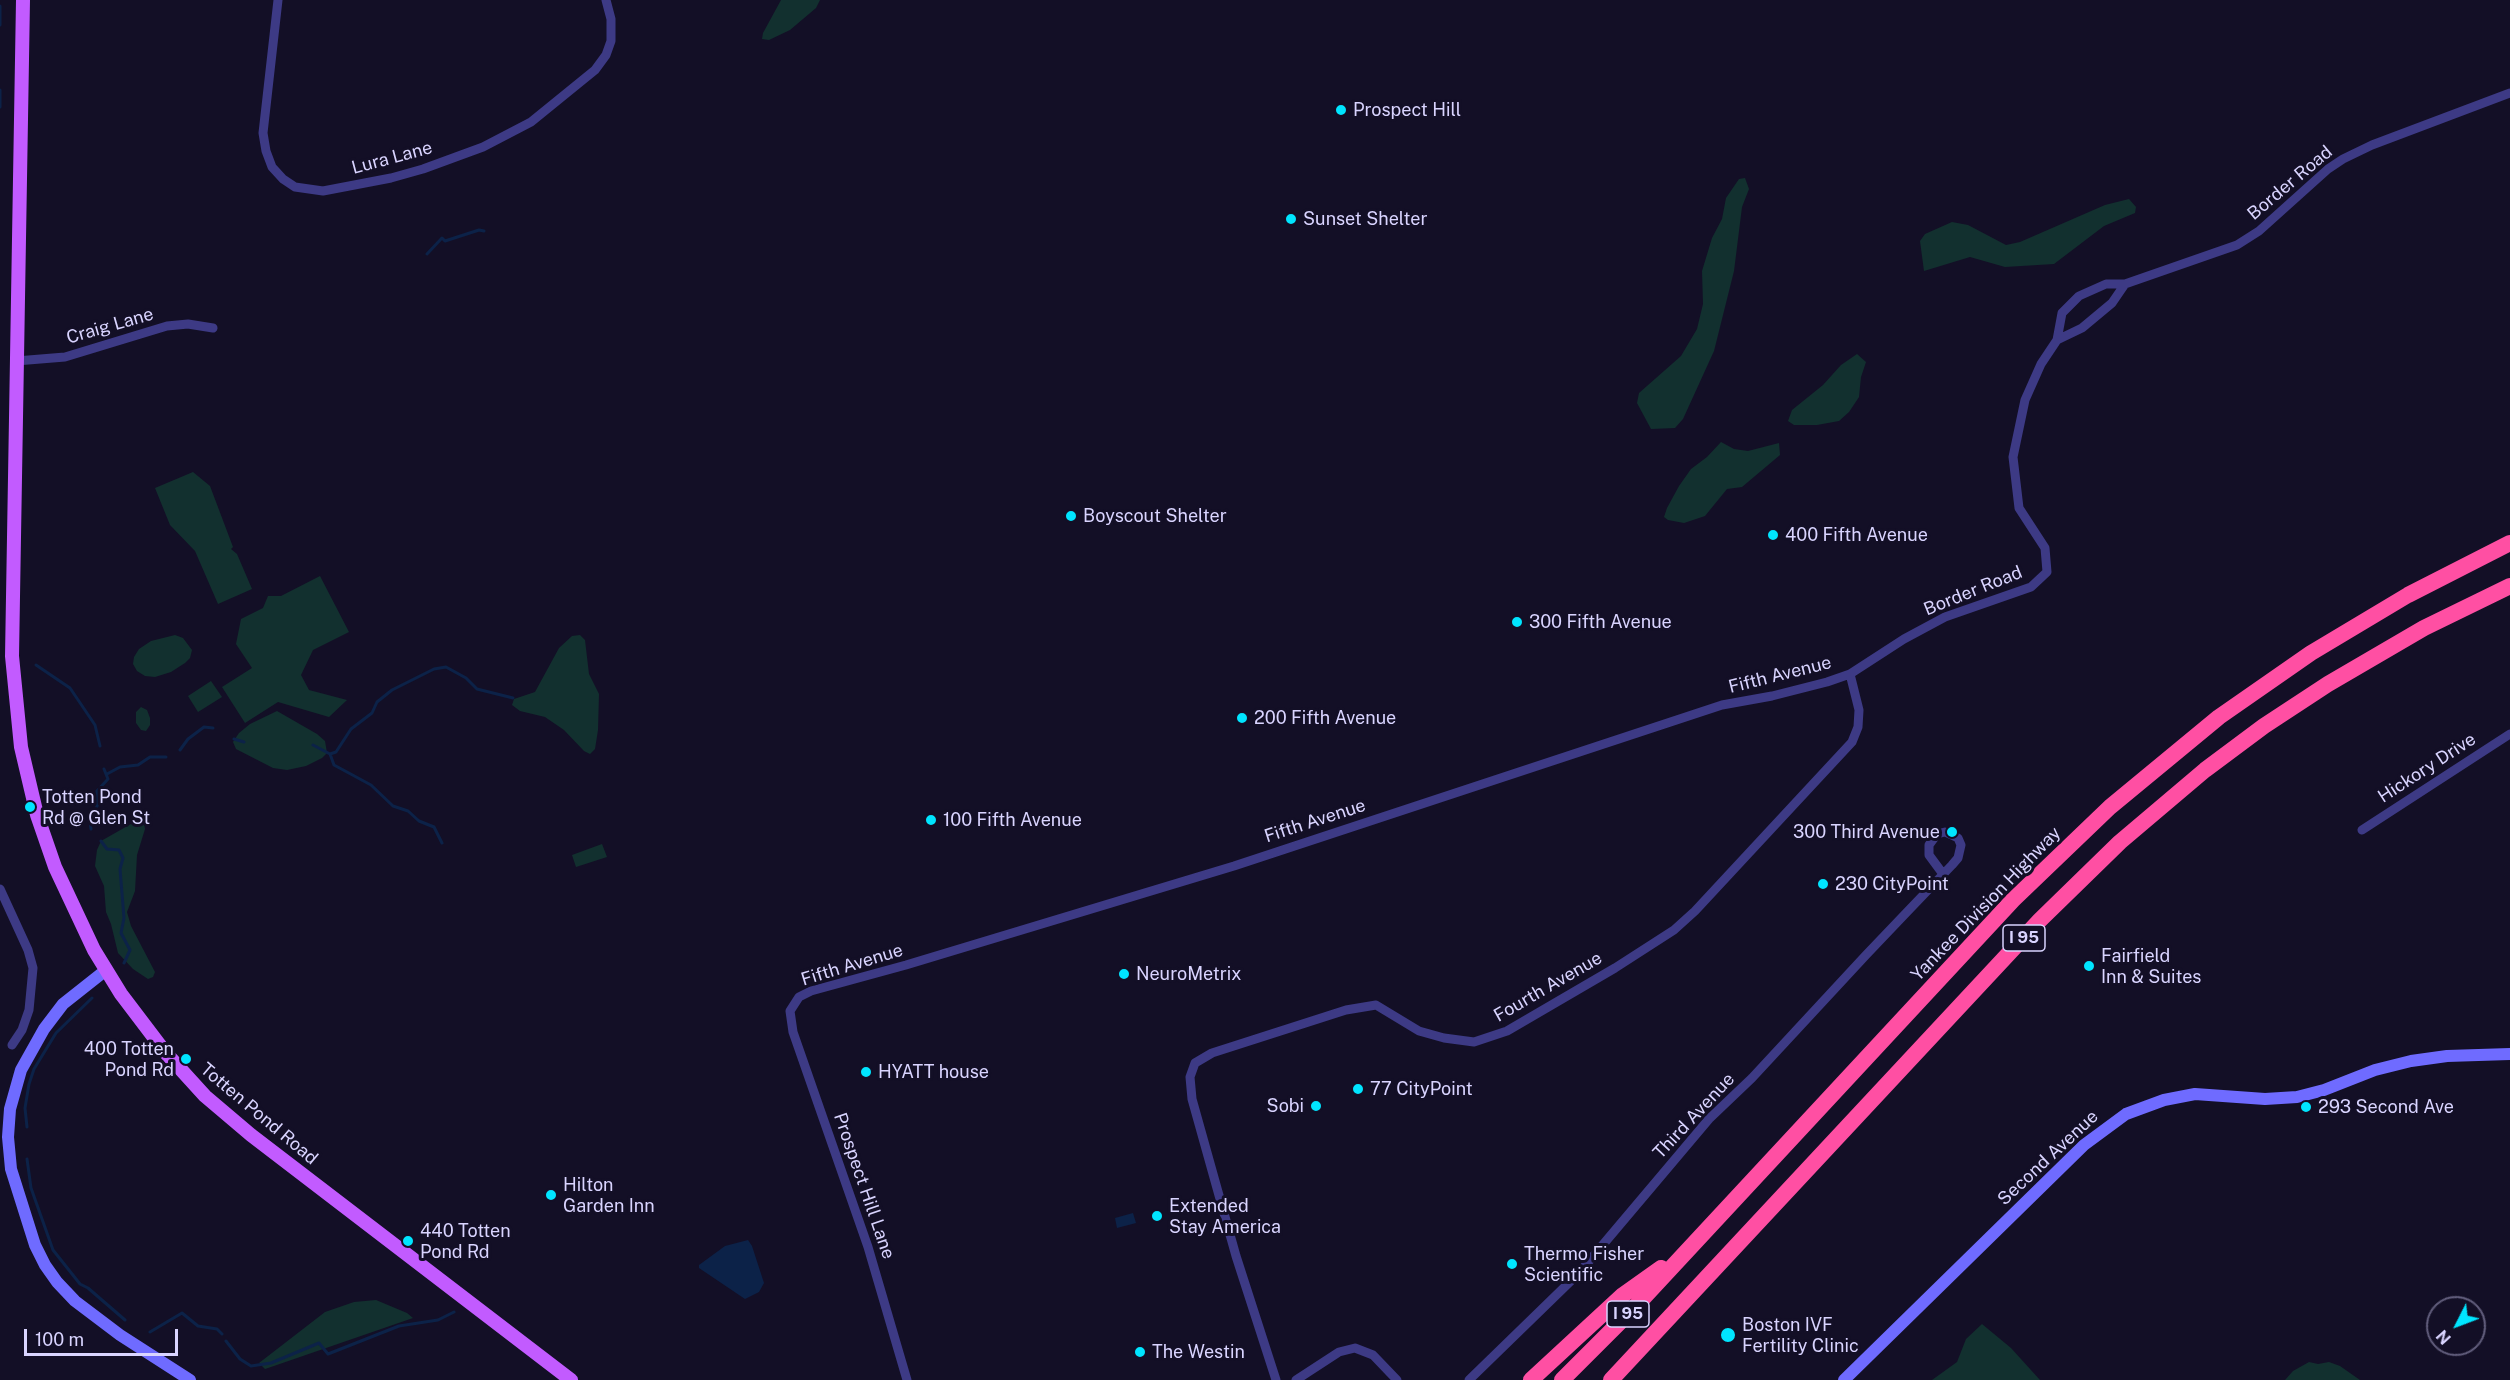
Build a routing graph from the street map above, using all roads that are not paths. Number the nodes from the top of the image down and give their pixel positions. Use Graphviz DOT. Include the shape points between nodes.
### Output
graph roads {
  1 [pos="23,0"];
  2 [pos="278,0"];
  3 [pos="606,0"];
  4 [pos="2510,93"];
  5 [pos="2126,284"];
  6 [pos="213,328"];
  7 [pos="2057,340"];
  8 [pos="16,361"];
  9 [pos="2510,543"];
  10 [pos="2510,586"];
  11 [pos="1850,674"];
  12 [pos="2510,734"];
  13 [pos="2362,830"];
  14 [pos="1943,874"];
  15 [pos="0,889"];
  16 [pos="106,970"];
  17 [pos="793,1004"];
  18 [pos="12,1046"];
  19 [pos="2510,1054"];
  20 [pos="1691,1246"];
  21 [pos="190,1380"];
  22 [pos="571,1380"];
  23 [pos="907,1380"];
  24 [pos="1276,1380"];
  25 [pos="1296,1380"];
  26 [pos="1397,1380"];
  27 [pos="1469,1380"];
  28 [pos="1530,1380"];
  29 [pos="1562,1380"];
  30 [pos="1611,1380"];
  31 [pos="1845,1380"];
  1 -- 8 [label="main road, Totten Pond Road"];
  2 -- 3 [label="street, Lura Lane" via="263,133 266,151 282,178 295,187 322,191 423,169 483,147 531,122 595,70 606,55 611,41 611,18"];
  4 -- 5 [label="street, Border Road" via="2351,154 2328,168 2259,231 2237,245"];
  5 -- 7 [label="street, Border Road" via="2112,303 2082,328"];
  5 -- 7 [label="street, Border Road" via="2106,284 2079,296 2062,313"];
  6 -- 8 [label="street, Craig Lane" via="167,326 64,357"];
  7 -- 11 [label="street, Border Road" via="2025,400 2013,457 2019,508 2045,548 2047,572 2031,586 1945,617"];
  8 -- 16 [label="main road, Totten Pond Road" via="11,638 19,734 49,852 73,909"];
  9 -- 20 [label="highway, Yankee Division Highway / I 95" via="2408,595 2311,653 2219,717 2128,791 2013,900"];
  10 -- 30 [label="highway, I 95" via="2424,628 2328,684 2205,770 2120,842 2014,949"];
  11 -- 17 [label="street, Fifth Avenue" via="1802,690 1722,705 1234,866 811,991"];
  11 -- 24 [label="street, Fourth Avenue" via="1859,710 1852,741 1695,911 1674,930 1615,968 1516,1026 1483,1040 1466,1041 1425,1033 1376,1005 1352,1008 1212,1053 1195,1063 1190,1077 1192,1099"];
  12 -- 13 [label="street, Hickory Drive"];
  14 -- 14 [label="street, Third Avenue" via="1929,855 1929,845 1937,834 1946,832 1958,838 1961,851"];
  14 -- 27 [label="street, Third Avenue" via="1699,1131 1579,1273"];
  15 -- 18 [label="street" via="33,968 29,1010"];
  16 -- 21 [label="street" via="63,1004 21,1070 10,1109 11,1169 35,1245 57,1282 120,1335"];
  16 -- 22 [label="main road, Totten Pond Road" via="159,1046 217,1107"];
  17 -- 23 [label="street, Prospect Hill Lane" via="793,1032 868,1247"];
  19 -- 31 [label="street, Second Avenue" via="2437,1057 2401,1063 2297,1097 2195,1094 2126,1114 2084,1146"];
  20 -- 28 [label="highway" via="1623,1295"];
  20 -- 29 [label="highway, Yankee Division Highway / I 95"];
  25 -- 26 [label="street" via="1339,1352 1355,1348 1373,1355"];
}
